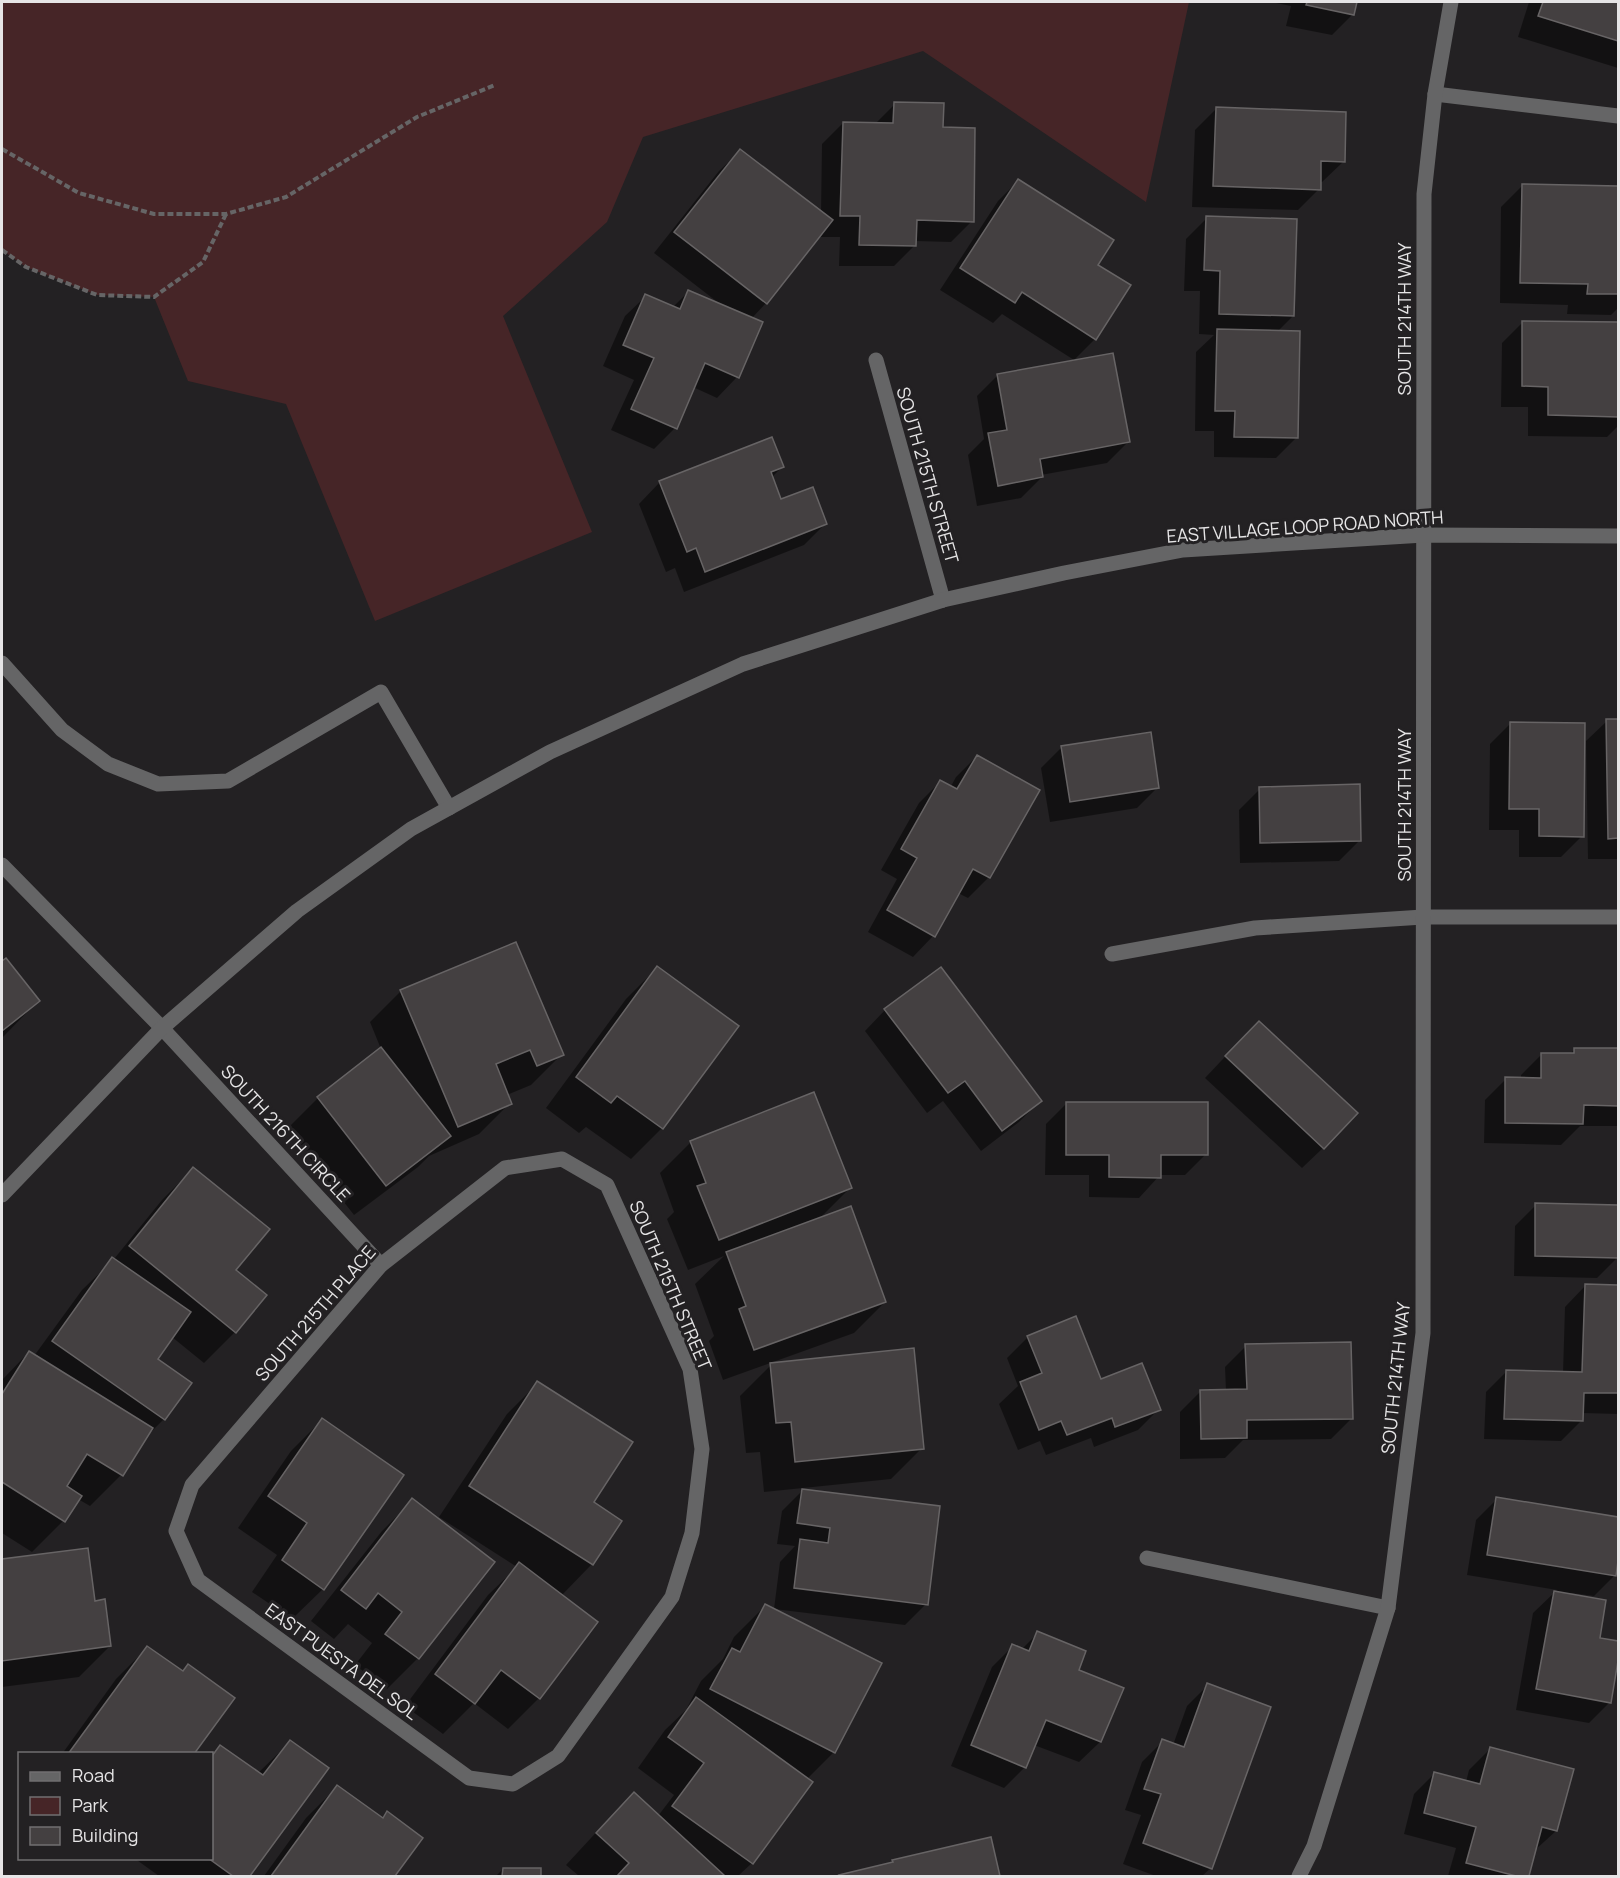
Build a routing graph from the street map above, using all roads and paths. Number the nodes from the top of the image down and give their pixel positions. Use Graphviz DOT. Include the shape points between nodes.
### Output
graph roads {
  1 [pos="1451,2"];
  2 [pos="495,85"];
  3 [pos="1435,94"];
  4 [pos="1618,116"];
  5 [pos="2,149"];
  6 [pos="226,214"];
  7 [pos="2,250"];
  8 [pos="876,360"];
  9 [pos="1424,535"];
  10 [pos="1618,536"];
  11 [pos="943,600"];
  12 [pos="2,663"];
  13 [pos="449,808"];
  14 [pos="2,865"];
  15 [pos="1423,917"];
  16 [pos="1618,917"];
  17 [pos="1112,954"];
  18 [pos="162,1028"];
  19 [pos="562,1159"];
  20 [pos="2,1195"];
  21 [pos="381,1264"];
  22 [pos="176,1531"];
  23 [pos="1147,1557"];
  24 [pos="1388,1608"];
  25 [pos="513,1784"];
  26 [pos="1299,1876"];
  1 -- 3 [label="street, SOUTH 214TH WAY"];
  2 -- 6 [label="path" via="417,117 286,197"];
  3 -- 4 [label="street"];
  3 -- 9 [label="street, SOUTH 214TH WAY" via="1424,194"];
  5 -- 6 [label="path" via="79,194 154,214"];
  6 -- 7 [label="path" via="203,262 154,297 97,295 26,267"];
  8 -- 11 [label="street, SOUTH 215TH STREET"];
  9 -- 10 [label="street, EAST VILLAGE LOOP ROAD NORTH"];
  9 -- 11 [label="street, EAST VILLAGE LOOP ROAD NORTH" via="1183,550"];
  9 -- 15 [label="street, SOUTH 214TH WAY"];
  11 -- 13 [label="street, EAST VILLAGE LOOP ROAD NORTH" via="743,664 550,752"];
  12 -- 13 [label="street" via="62,730 108,764 158,784 228,781 381,692"];
  13 -- 18 [label="street, EAST VILLAGE LOOP ROAD NORTH" via="411,829 297,911"];
  14 -- 18 [label="street, SOUTH 216TH CIRCLE"];
  15 -- 16 [label="street"];
  15 -- 17 [label="street" via="1255,928"];
  15 -- 24 [label="street, SOUTH 214TH WAY" via="1423,1334"];
  18 -- 20 [label="street, EAST VILLAGE LOOP ROAD NORTH"];
  18 -- 21 [label="street, SOUTH 216TH CIRCLE"];
  19 -- 21 [label="street, SOUTH 215TH PLACE" via="505,1168"];
  19 -- 25 [label="street, SOUTH 215TH STREET" via="607,1185 690,1369 702,1449 692,1533 672,1597 558,1756"];
  21 -- 22 [label="street, SOUTH 215TH PLACE" via="192,1485"];
  22 -- 25 [label="street, EAST PUESTA DEL SOL" via="198,1580 469,1778"];
  23 -- 24 [label="street"];
  24 -- 26 [label="street, SOUTH 214TH WAY" via="1314,1846"];
}
